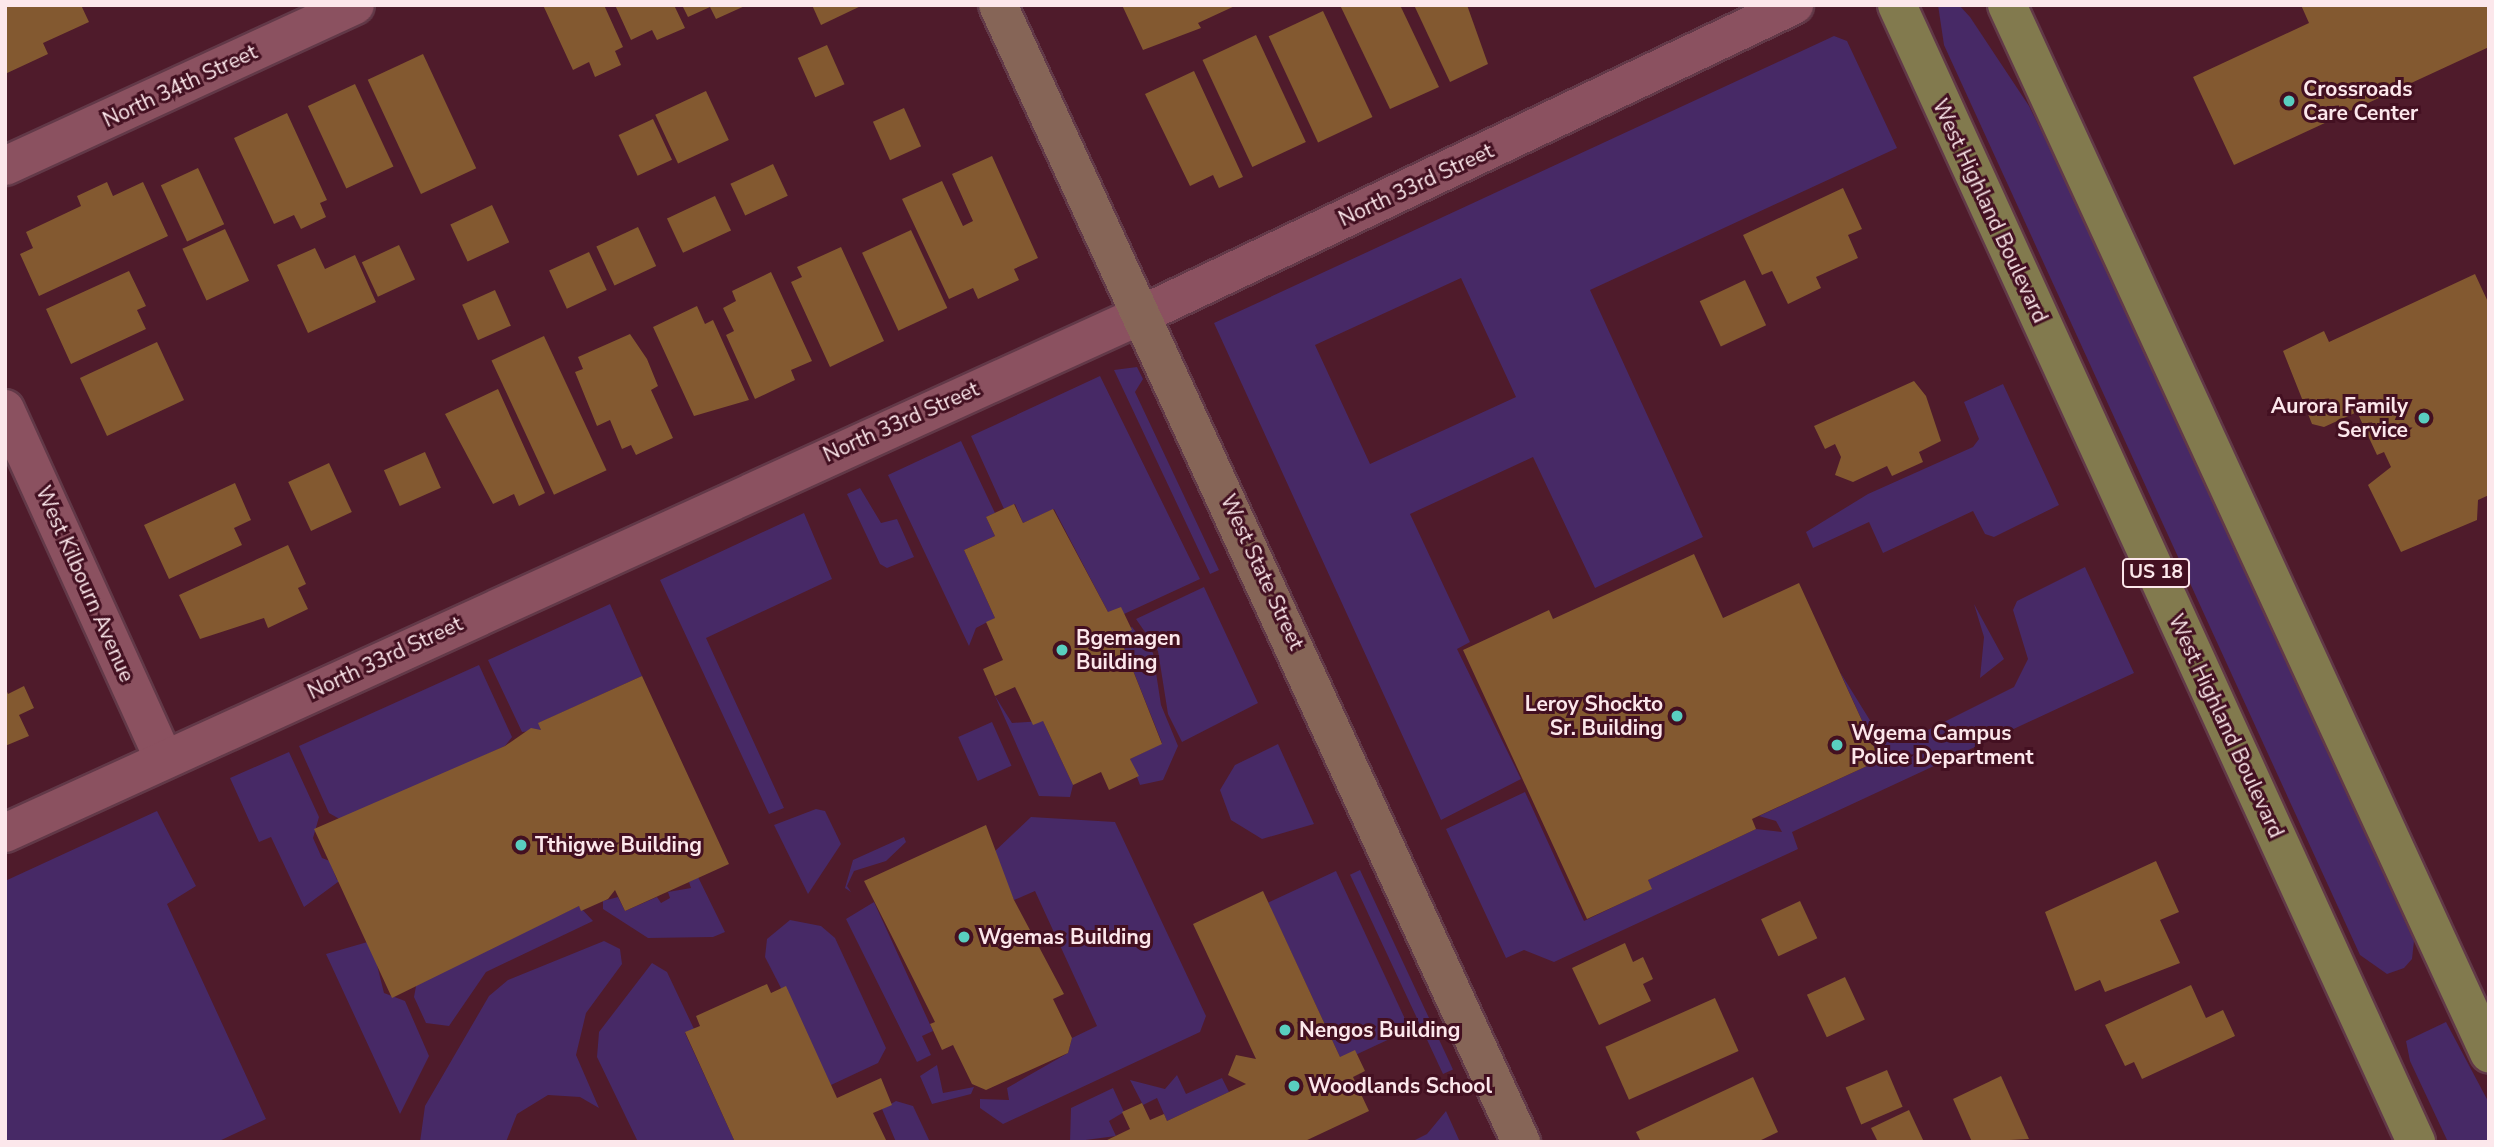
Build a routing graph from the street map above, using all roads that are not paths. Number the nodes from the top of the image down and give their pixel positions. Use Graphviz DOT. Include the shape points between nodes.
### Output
graph roads {
  1 [pos="355,5"];
  2 [pos="998,5"];
  3 [pos="1794,5"];
  4 [pos="1897,5"];
  5 [pos="2007,5"];
  6 [pos="5,166"];
  7 [pos="1141,315"];
  8 [pos="5,410"];
  9 [pos="164,759"];
  10 [pos="5,833"];
  11 [pos="2489,1054"];
  12 [pos="1521,1142"];
  13 [pos="2416,1142"];
  1 -- 6 [label="street, North 34th Street"];
  2 -- 7 [label="street, West State Street"];
  3 -- 7 [label="street, North 33rd Street"];
  4 -- 13 [label="main road, West Highland Boulevard / US 18"];
  5 -- 11 [label="main road"];
  7 -- 9 [label="street, North 33rd Street"];
  7 -- 12 [label="street, West State Street"];
  8 -- 9 [label="street, West Kilbourn Avenue"];
  9 -- 10 [label="street, North 33rd Street"];
}
